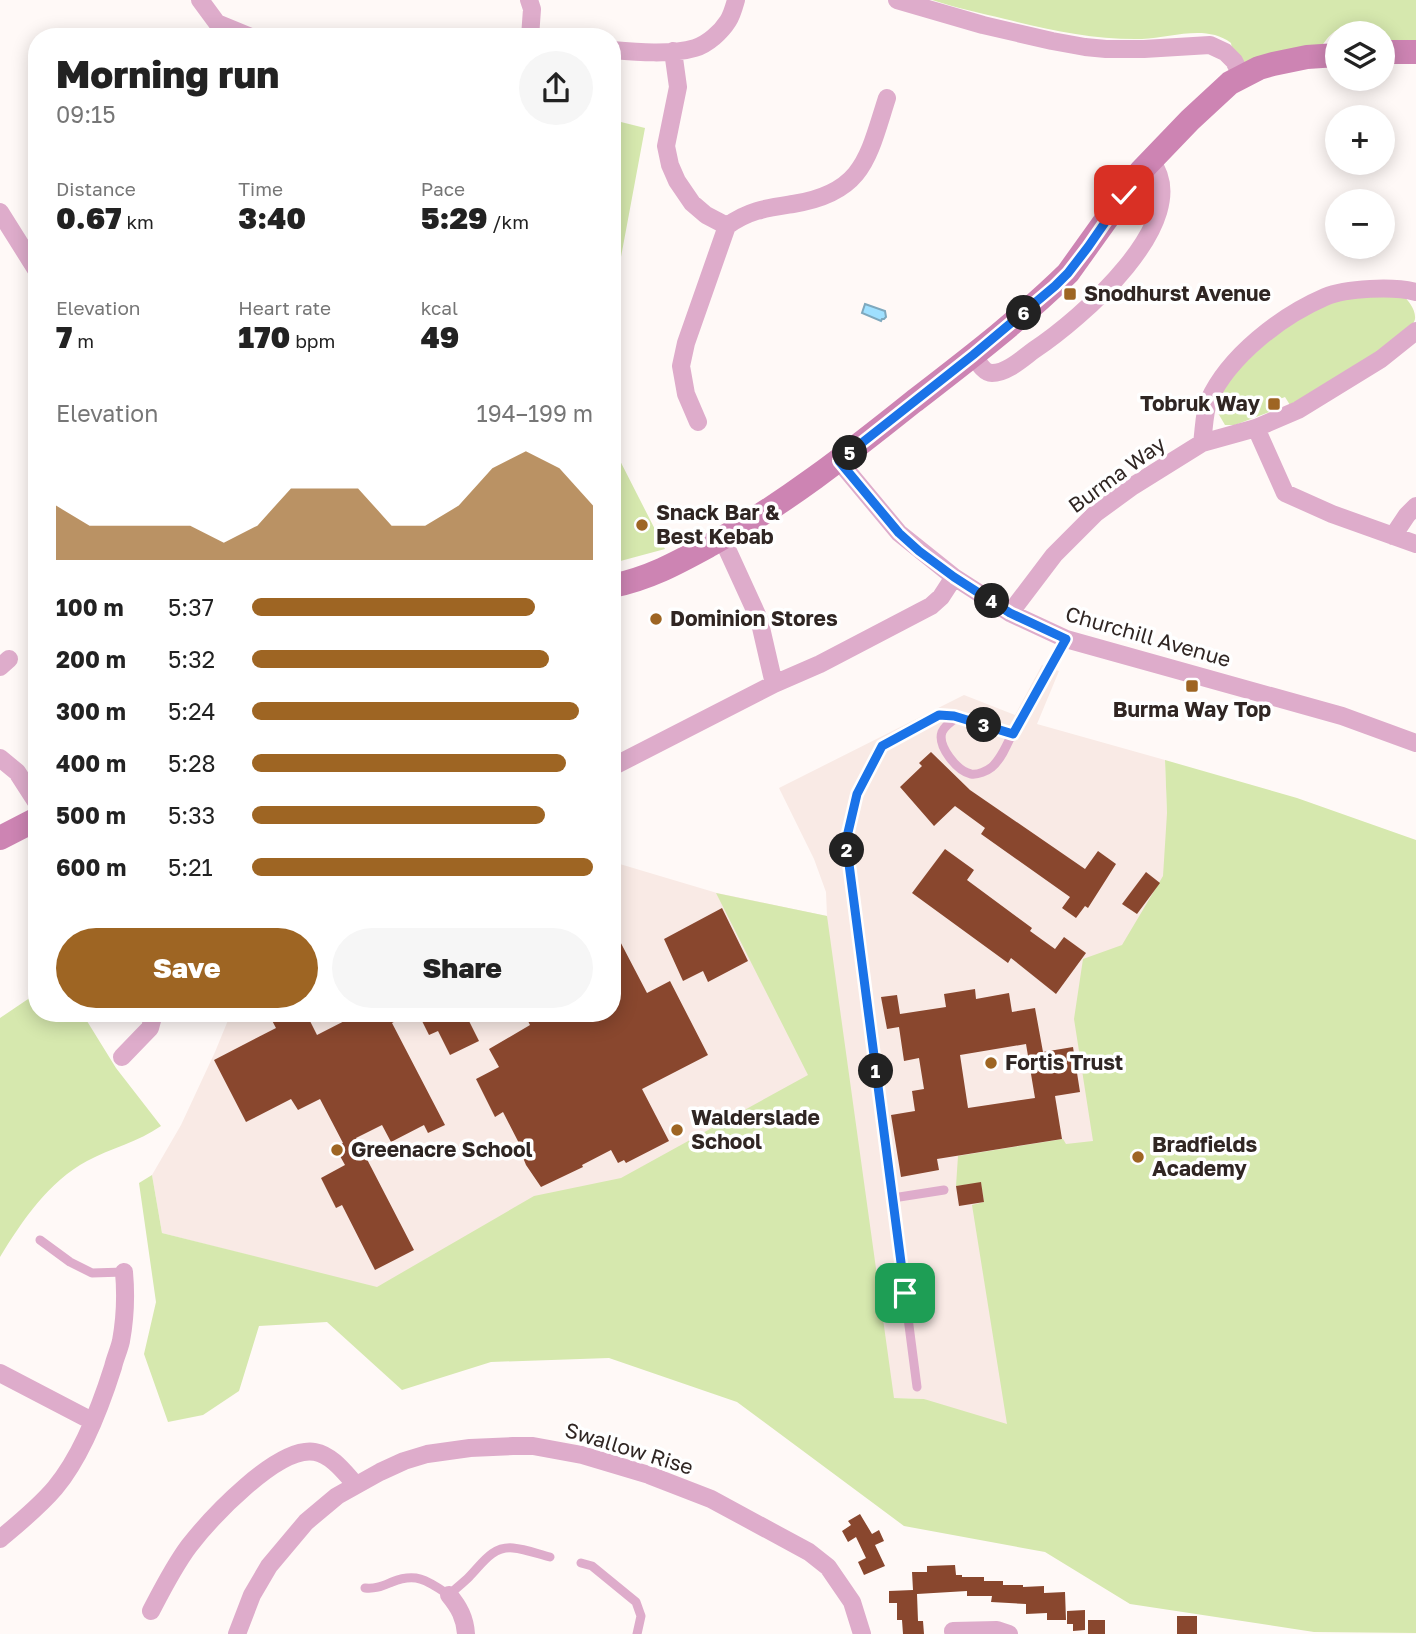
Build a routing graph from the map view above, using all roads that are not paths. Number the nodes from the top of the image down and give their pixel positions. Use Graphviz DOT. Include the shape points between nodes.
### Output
graph roads {
  1 [pos="200,0"];
  2 [pos="529,0"];
  3 [pos="736,0"];
  4 [pos="897,0"];
  5 [pos="227,28"];
  6 [pos="531,28"];
  7 [pos="621,51"];
  8 [pos="673,51"];
  9 [pos="1395,52"];
  10 [pos="1416,52"];
  11 [pos="1325,56"];
  12 [pos="1242,77"];
  13 [pos="887,98"];
  14 [pos="1151,161"];
  15 [pos="0,212"];
  16 [pos="727,226"];
  17 [pos="28,257"];
  18 [pos="1416,292"];
  19 [pos="1416,331"];
  20 [pos="973,355"];
  21 [pos="698,422"];
  22 [pos="1256,428"];
  23 [pos="1202,443"];
  24 [pos="839,461"];
  25 [pos="1416,506"];
  26 [pos="1393,536"];
  27 [pos="722,538"];
  28 [pos="1416,544"];
  29 [pos="954,577"];
  30 [pos="621,584"];
  31 [pos="1010,613"];
  32 [pos="1066,639"];
  33 [pos="774,684"];
  34 [pos="958,717"];
  35 [pos="1013,734"];
  36 [pos="1416,743"];
  37 [pos="0,758"];
  38 [pos="621,762"];
  39 [pos="28,789"];
  40 [pos="28,824"];
  41 [pos="0,838"];
  42 [pos="151,1022"];
  43 [pos="122,1058"];
  44 [pos="944,1189"];
  45 [pos="892,1198"];
  46 [pos="40,1240"];
  47 [pos="124,1272"];
  48 [pos="0,1373"];
  49 [pos="917,1387"];
  50 [pos="92,1421"];
  51 [pos="356,1485"];
  52 [pos="0,1539"];
  53 [pos="550,1557"];
  54 [pos="581,1563"];
  55 [pos="365,1588"];
  56 [pos="449,1595"];
  57 [pos="151,1611"];
  58 [pos="953,1630"];
  59 [pos="972,1632"];
  60 [pos="237,1634"];
  61 [pos="466,1634"];
  62 [pos="637,1634"];
  63 [pos="862,1634"];
  64 [pos="1009,1634"];
  1 -- 5 [label="street" via="217,23"];
  2 -- 6 [label="street"];
  3 -- 8 [label="street" via="729,19 706,43"];
  4 -- 12 [label="street" via="1085,47 1210,44 1234,61"];
  7 -- 8 [label="street"];
  8 -- 16 [label="street" via="678,87 666,146 670,165 692,203"];
  9 -- 10 [label="street"];
  11 -- 12 [label="street" via="1273,64"];
  12 -- 14 [label="street" via="1204,106"];
  13 -- 16 [label="street" via="865,163 839,190 812,201 763,208"];
  14 -- 20 [label="street" via="1068,273"];
  14 -- 20 [label="street" via="1162,186 1160,206 1144,241 1109,289 1063,330 1009,367 989,373"];
  15 -- 17 [label="street"];
  16 -- 21 [label="street" via="681,366"];
  18 -- 23 [label="street" via="1369,288 1327,296 1292,314 1226,371 1208,402"];
  19 -- 22 [label="street, Burma Way" via="1381,359 1298,410"];
  20 -- 24 [label="street"];
  22 -- 23 [label="street, Burma Way"];
  22 -- 26 [label="street" via="1285,493"];
  23 -- 31 [label="street, Burma Way" via="1097,513 1054,555"];
  24 -- 27 [label="street"];
  24 -- 29 [label="street, Churchill Avenue" via="899,533"];
  25 -- 26 [label="street"];
  26 -- 28 [label="street"];
  27 -- 30 [label="street" via="665,570"];
  27 -- 33 [label="street" via="759,619"];
  29 -- 31 [label="street, Churchill Avenue"];
  29 -- 33 [label="street" via="931,606"];
  31 -- 32 [label="street, Churchill Avenue"];
  32 -- 35 [label="lane"];
  32 -- 36 [label="street, Churchill Avenue" via="1342,716"];
  33 -- 38 [label="street"];
  34 -- 35 [label="lane"];
  34 -- 35 [label="lane" via="946,725 942,746 952,761 972,774 992,767"];
  34 -- 45 [label="lane" via="939,715 882,746 857,794 846,841"];
  37 -- 39 [label="street"];
  40 -- 41 [label="street"];
  42 -- 43 [label="street"];
  44 -- 45 [label="lane"];
  45 -- 49 [label="lane"];
  46 -- 47 [label="lane" via="92,1273"];
  47 -- 50 [label="street" via="121,1343"];
  48 -- 50 [label="street"];
  50 -- 52 [label="street" via="55,1488"];
  51 -- 57 [label="street" via="317,1452 292,1455 272,1466 220,1509 197,1536"];
  51 -- 60 [label="street, Swallow Rise" via="306,1522 269,1566"];
  51 -- 63 [label="street, Swallow Rise" via="404,1461 459,1449 533,1446 582,1455 711,1499 809,1552 841,1584"];
  53 -- 56 [label="lane" via="514,1548 496,1551"];
  54 -- 62 [label="lane" via="592,1566 636,1602 641,1616"];
  55 -- 56 [label="lane" via="416,1577"];
  56 -- 61 [label="street" via="462,1614"];
  58 -- 59 [label="street"];
  59 -- 64 [label="street"];
}
